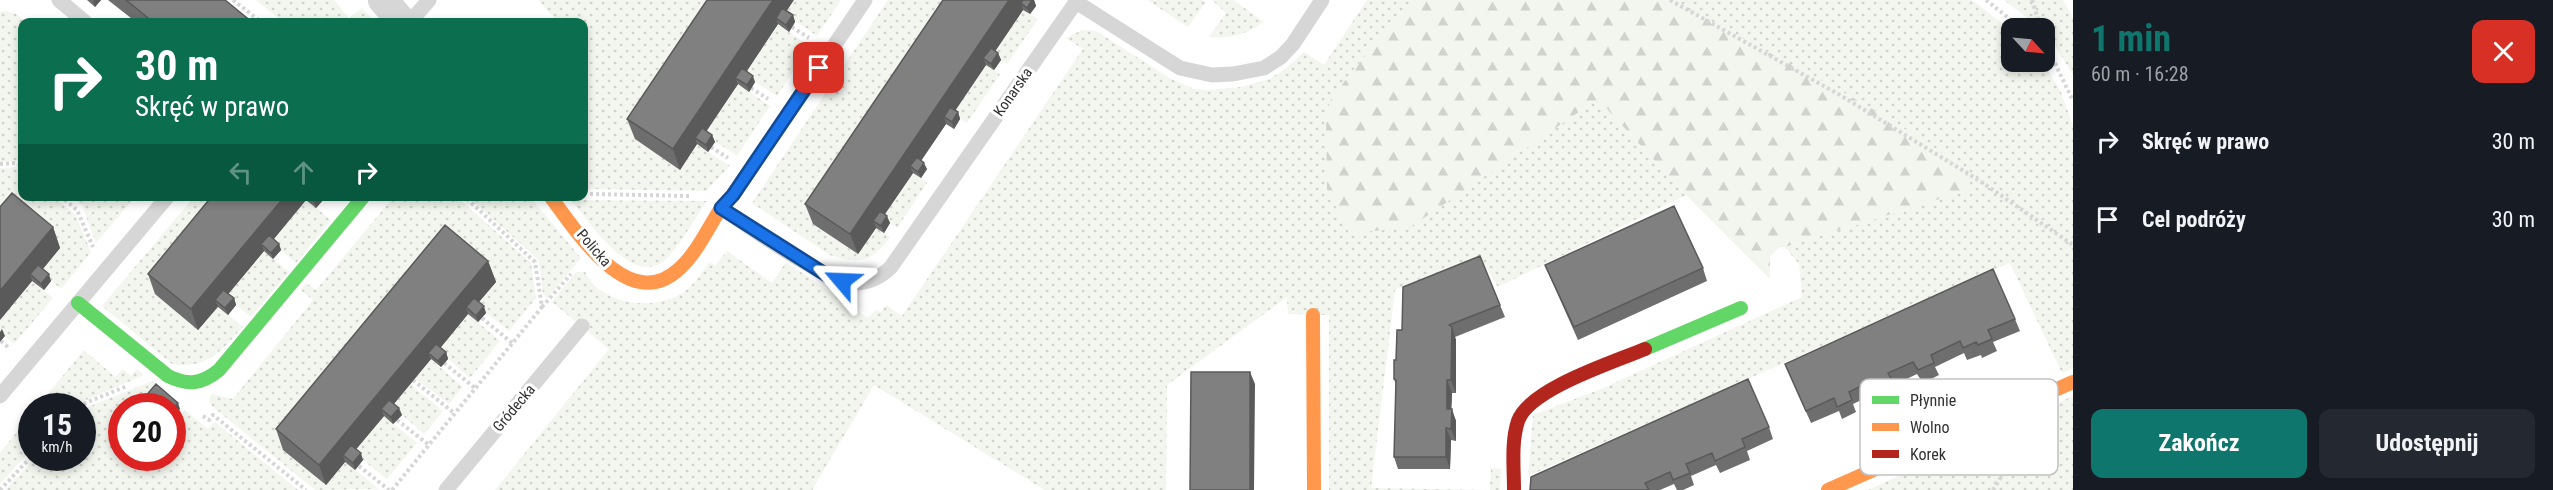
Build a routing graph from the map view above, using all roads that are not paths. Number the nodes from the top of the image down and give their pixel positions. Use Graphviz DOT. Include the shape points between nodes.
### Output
graph roads {
  1 [pos="59,0"];
  2 [pos="383,0"];
  3 [pos="429,0"];
  4 [pos="865,0"];
  5 [pos="1322,0"];
  6 [pos="81,18"];
  7 [pos="399,18"];
  8 [pos="413,18"];
  9 [pos="164,201"];
  10 [pos="360,201"];
  11 [pos="554,201"];
  12 [pos="721,208"];
  13 [pos="78,303"];
  14 [pos="1741,308"];
  15 [pos="1313,315"];
  16 [pos="582,326"];
  17 [pos="2073,382"];
  18 [pos="2058,389"];
  19 [pos="0,396"];
  20 [pos="1862,475"];
  21 [pos="446,490"];
  22 [pos="1314,490"];
  23 [pos="1514,490"];
  24 [pos="1828,490"];
  1 -- 6 [label="lane"];
  2 -- 7 [label="street"];
  3 -- 8 [label="lane"];
  4 -- 12 [label="lane"];
  5 -- 12 [label="lane, Konarska" via="1281,57 1264,68 1212,75 1180,68 1076,2 891,267 882,276 868,281 855,283 828,276"];
  9 -- 13 [label="lane"];
  10 -- 13 [label="street" via="209,379 188,385 179,382"];
  11 -- 12 [label="street, Policka" via="605,264 629,280 643,283 656,282 679,270"];
  13 -- 19 [label="lane"];
  14 -- 23 [label="street" via="1545,392 1531,402 1515,431"];
  15 -- 22 [label="street"];
  16 -- 21 [label="lane, Gródecka"];
  17 -- 18 [label="street"];
  20 -- 24 [label="street"];
}
